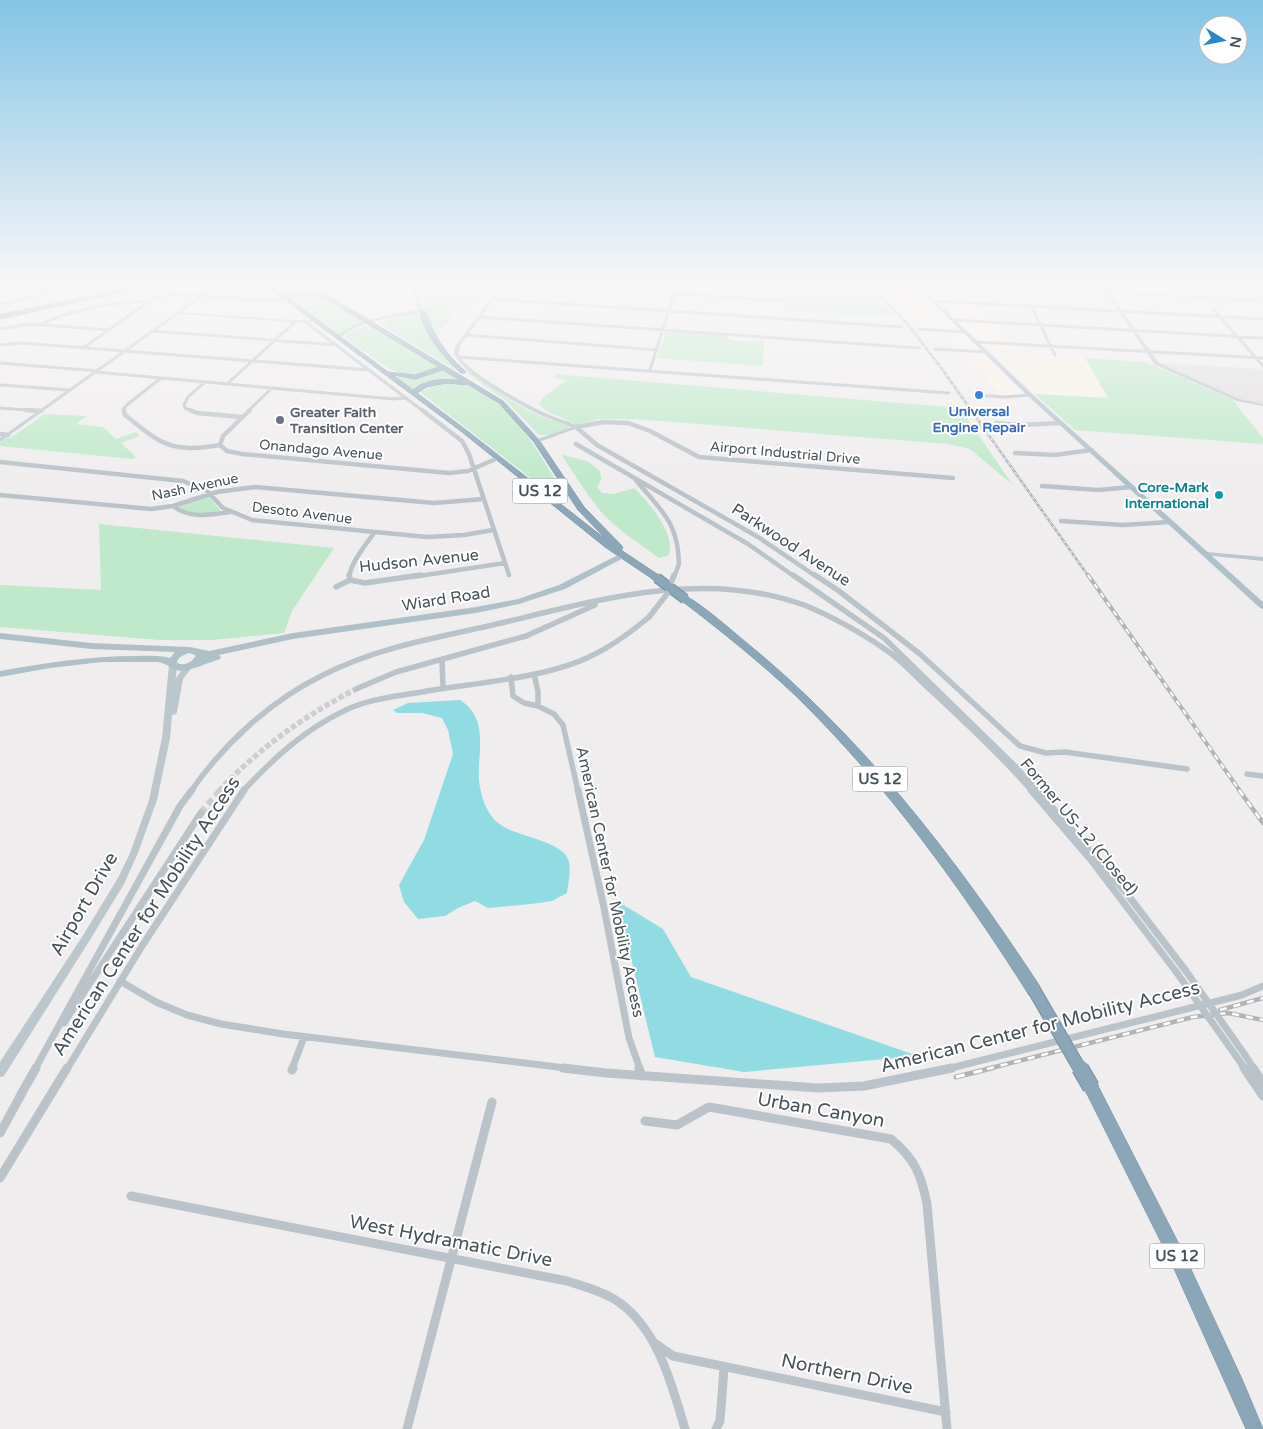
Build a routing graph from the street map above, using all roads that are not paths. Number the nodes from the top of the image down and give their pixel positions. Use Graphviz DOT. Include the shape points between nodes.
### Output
graph roads {
  1 [pos="107,350"];
  2 [pos="264,350"];
  3 [pos="345,350"];
  4 [pos="355,350"];
  5 [pos="415,350"];
  6 [pos="441,350"];
  7 [pos="457,350"];
  8 [pos="652,350"];
  9 [pos="656,350"];
  10 [pos="947,350"];
  11 [pos="984,350"];
  12 [pos="1052,350"];
  13 [pos="1122,350"];
  14 [pos="1248,350"];
  15 [pos="125,351"];
  16 [pos="1148,351"];
  17 [pos="986,352"];
  18 [pos="1055,355"];
  19 [pos="458,357"];
  20 [pos="1255,358"];
  21 [pos="1263,358"];
  22 [pos="252,361"];
  23 [pos="0,363"];
  24 [pos="1263,366"];
  25 [pos="445,367"];
  26 [pos="370,370"];
  27 [pos="382,370"];
  28 [pos="650,370"];
  29 [pos="96,371"];
  30 [pos="161,378"];
  31 [pos="205,382"];
  32 [pos="226,384"];
  33 [pos="0,385"];
  34 [pos="272,388"];
  35 [pos="70,390"];
  36 [pos="949,393"];
  37 [pos="974,395"];
  38 [pos="1030,395"];
  39 [pos="410,396"];
  40 [pos="493,396"];
  41 [pos="1263,406"];
  42 [pos="0,408"];
  43 [pos="41,411"];
  44 [pos="242,417"];
  45 [pos="996,423"];
  46 [pos="1061,423"];
  47 [pos="576,427"];
  48 [pos="0,434"];
  49 [pos="8,435"];
  50 [pos="0,440"];
  51 [pos="537,441"];
  52 [pos="576,444"];
  53 [pos="220,445"];
  54 [pos="1091,450"];
  55 [pos="1015,453"];
  56 [pos="498,458"];
  57 [pos="0,462"];
  58 [pos="474,468"];
  59 [pos="634,477"];
  60 [pos="953,478"];
  61 [pos="1042,486"];
  62 [pos="1131,487"];
  63 [pos="538,489"];
  64 [pos="562,491"];
  65 [pos="210,494"];
  66 [pos="0,495"];
  67 [pos="484,499"];
  68 [pos="173,506"];
  69 [pos="230,512"];
  70 [pos="1061,520"];
  71 [pos="1170,522"];
  72 [pos="493,530"];
  73 [pos="374,533"];
  74 [pos="1206,554"];
  75 [pos="625,555"];
  76 [pos="1263,558"];
  77 [pos="505,562"];
  78 [pos="509,575"];
  79 [pos="350,580"];
  80 [pos="336,586"];
  81 [pos="604,601"];
  82 [pos="1263,606"];
  83 [pos="0,636"];
  84 [pos="262,642"];
  85 [pos="190,650"];
  86 [pos="199,653"];
  87 [pos="442,660"];
  88 [pos="173,665"];
  89 [pos="191,665"];
  90 [pos="0,674"];
  91 [pos="534,674"];
  92 [pos="512,677"];
  93 [pos="443,687"];
  94 [pos="356,689"];
  95 [pos="538,706"];
  96 [pos="166,738"];
  97 [pos="1187,769"];
  98 [pos="1247,774"];
  99 [pos="1263,776"];
  100 [pos="201,813"];
  101 [pos="120,981"];
  102 [pos="1263,986"];
  103 [pos="304,1037"];
  104 [pos="1240,1055"];
  105 [pos="292,1070"];
  106 [pos="0,1072"];
  107 [pos="642,1076"];
  108 [pos="1263,1083"];
  109 [pos="20,1096"];
  110 [pos="1263,1096"];
  111 [pos="492,1102"];
  112 [pos="645,1121"];
  113 [pos="0,1133"];
  114 [pos="0,1178"];
  115 [pos="131,1196"];
  116 [pos="450,1258"];
  117 [pos="651,1341"];
  118 [pos="724,1368"];
  119 [pos="946,1412"];
  120 [pos="407,1429"];
  121 [pos="685,1429"];
  122 [pos="716,1429"];
  123 [pos="947,1429"];
  124 [pos="1255,1429"];
  1 -- 15 [label="street"];
  2 -- 22 [label="street"];
  3 -- 26 [label="street"];
  4 -- 27 [label="highway, US 12 / US 12"];
  5 -- 25 [label="highway, US 12 / US 12"];
  6 -- 40 [label="highway"];
  7 -- 19 [label="street"];
  8 -- 9 [label="street"];
  9 -- 28 [label="street"];
  10 -- 17 [label="street"];
  11 -- 17 [label="main road"];
  12 -- 18 [label="street"];
  13 -- 16 [label="street"];
  14 -- 20 [label="street"];
  15 -- 22 [label="street"];
  15 -- 29 [label="street"];
  16 -- 20 [label="street"];
  16 -- 41 [label="street" via="1164,369 1239,400"];
  17 -- 38 [label="main road"];
  19 -- 28 [label="street"];
  19 -- 47 [label="street, Parkwood Avenue" via="487,382 541,413"];
  20 -- 21 [label="street"];
  20 -- 24 [label="street"];
  22 -- 26 [label="street"];
  22 -- 32 [label="street"];
  23 -- 29 [label="street"];
  25 -- 27 [label="highway" via="415,377 397,376"];
  25 -- 40 [label="highway, US 12 / US 12"];
  26 -- 39 [label="street"];
  27 -- 39 [label="highway, US 12 / US 12"];
  28 -- 36 [label="street"];
  29 -- 30 [label="street"];
  29 -- 35 [label="street"];
  30 -- 31 [label="street"];
  30 -- 53 [label="street" via="124,408 125,415 164,446 189,449"];
  31 -- 32 [label="street"];
  31 -- 44 [label="street" via="186,400 185,408 197,413"];
  32 -- 34 [label="street"];
  33 -- 35 [label="street"];
  34 -- 39 [label="street"];
  34 -- 44 [label="street"];
  35 -- 43 [label="street"];
  37 -- 38 [label="street"];
  38 -- 46 [label="main road"];
  39 -- 40 [label="highway" via="433,384 450,381 466,383"];
  39 -- 56 [label="highway, US 12 / US 12"];
  39 -- 58 [label="street" via="462,441"];
  40 -- 51 [label="highway, US 12 / US 12"];
  42 -- 43 [label="street"];
  43 -- 49 [label="street"];
  44 -- 53 [label="street"];
  45 -- 46 [label="street"];
  46 -- 54 [label="main road"];
  47 -- 51 [label="street, Airport Industrial Drive"];
  47 -- 60 [label="street, Airport Industrial Drive" via="608,421 640,426 699,457"];
  47 -- 97 [label="street, Parkwood Avenue" via="597,445 758,537 839,591 920,654 1020,746 1046,753 1065,752"];
  48 -- 49 [label="street"];
  49 -- 50 [label="street"];
  51 -- 64 [label="highway, US 12 / US 12"];
  52 -- 59 [label="street"];
  53 -- 58 [label="street, Onandago Avenue" via="226,452 242,454 449,473"];
  54 -- 55 [label="street" via="1055,455"];
  54 -- 62 [label="main road"];
  56 -- 58 [label="street, Onandago Avenue"];
  56 -- 63 [label="highway, US 12 / US 12"];
  57 -- 65 [label="street, Desoto Avenue" via="170,479 194,484"];
  58 -- 67 [label="street"];
  59 -- 91 [label="street, American Center for Mobility Access, bridge" via="673,525 678,564 668,594 649,618 589,657"];
  59 -- 104 [label="street, bridge" via="748,544 884,638 978,727 1121,887 1186,971"];
  61 -- 62 [label="street" via="1099,490"];
  62 -- 71 [label="main road"];
  63 -- 64 [label="highway" via="550,494"];
  63 -- 75 [label="highway, US 12 / US 12"];
  64 -- 75 [label="highway, US 12 / US 12"];
  65 -- 67 [label="street, Nash Avenue" via="263,487 434,503"];
  65 -- 68 [label="street, Nash Avenue"];
  65 -- 69 [label="street, Desoto Avenue"];
  66 -- 68 [label="street, Nash Avenue" via="141,509"];
  67 -- 72 [label="street"];
  68 -- 69 [label="street" via="190,514"];
  69 -- 73 [label="street, Desoto Avenue" via="255,520"];
  70 -- 71 [label="street" via="1123,525"];
  71 -- 74 [label="main road"];
  72 -- 73 [label="street, Desoto Avenue" via="427,537"];
  72 -- 77 [label="street"];
  73 -- 79 [label="street, Hudson Avenue" via="352,566"];
  74 -- 76 [label="street"];
  74 -- 82 [label="main road"];
  75 -- 84 [label="main road, Wiard Road" via="566,584 519,601"];
  75 -- 124 [label="highway, US 12 / US 12, bridge" via="779,674 878,775 953,869 1034,990 1091,1087 1191,1285"];
  77 -- 78 [label="street"];
  77 -- 79 [label="street, Hudson Avenue" via="375,582"];
  79 -- 80 [label="street"];
  81 -- 87 [label="street" via="526,636"];
  81 -- 104 [label="street, Former US-12 (Closed), bridge" via="685,587 749,591 798,603 846,624 893,655 950,706 1024,781 1077,841"];
  81 -- 109 [label="street" via="377,652 325,674 269,707 210,764 180,806"];
  83 -- 85 [label="main road" via="91,646"];
  84 -- 86 [label="main road, Wiard Road" via="209,654"];
  84 -- 89 [label="main road, Wiard Road"];
  85 -- 86 [label="main road"];
  85 -- 88 [label="main road" via="176,656"];
  86 -- 89 [label="main road" via="199,658"];
  87 -- 93 [label="street"];
  87 -- 94 [label="street" via="396,672"];
  88 -- 89 [label="main road" via="182,668"];
  88 -- 90 [label="main road" via="158,658 102,659"];
  88 -- 96 [label="street, Airport Drive"];
  89 -- 96 [label="street, Airport Drive" via="180,678"];
  91 -- 92 [label="street, American Center for Mobility Access"];
  91 -- 95 [label="street"];
  92 -- 93 [label="street, American Center for Mobility Access"];
  92 -- 95 [label="street, American Center for Mobility Access" via="513,696"];
  93 -- 101 [label="street, American Center for Mobility Access" via="374,700 347,709 304,733 275,758 243,791"];
  95 -- 107 [label="street, American Center for Mobility Access" via="554,714 563,724 629,1038"];
  96 -- 106 [label="street, Airport Drive" via="153,800 121,881"];
  98 -- 99 [label="street"];
  100 -- 109 [label="street"];
  101 -- 103 [label="street, American Center for Mobility Access" via="187,1015 221,1024"];
  101 -- 114 [label="street, American Center for Mobility Access"];
  102 -- 107 [label="street, American Center for Mobility Access" via="1242,995 1046,1045 864,1086 818,1088"];
  103 -- 105 [label="street"];
  103 -- 107 [label="street, American Center for Mobility Access"];
  104 -- 108 [label="street"];
  104 -- 110 [label="street"];
  109 -- 113 [label="street"];
  111 -- 116 [label="street"];
  112 -- 119 [label="street, Urban Canyon" via="678,1125 709,1107 891,1139 903,1148 922,1176 927,1204"];
  115 -- 116 [label="street, West Hydramatic Drive"];
  116 -- 117 [label="street, West Hydramatic Drive" via="598,1290 621,1304"];
  116 -- 120 [label="street"];
  117 -- 118 [label="street, Northern Drive" via="673,1356"];
  117 -- 121 [label="street, West Hydramatic Drive" via="661,1357"];
  118 -- 119 [label="street, Northern Drive"];
  118 -- 122 [label="street" via="720,1421"];
  119 -- 123 [label="street"];
}
